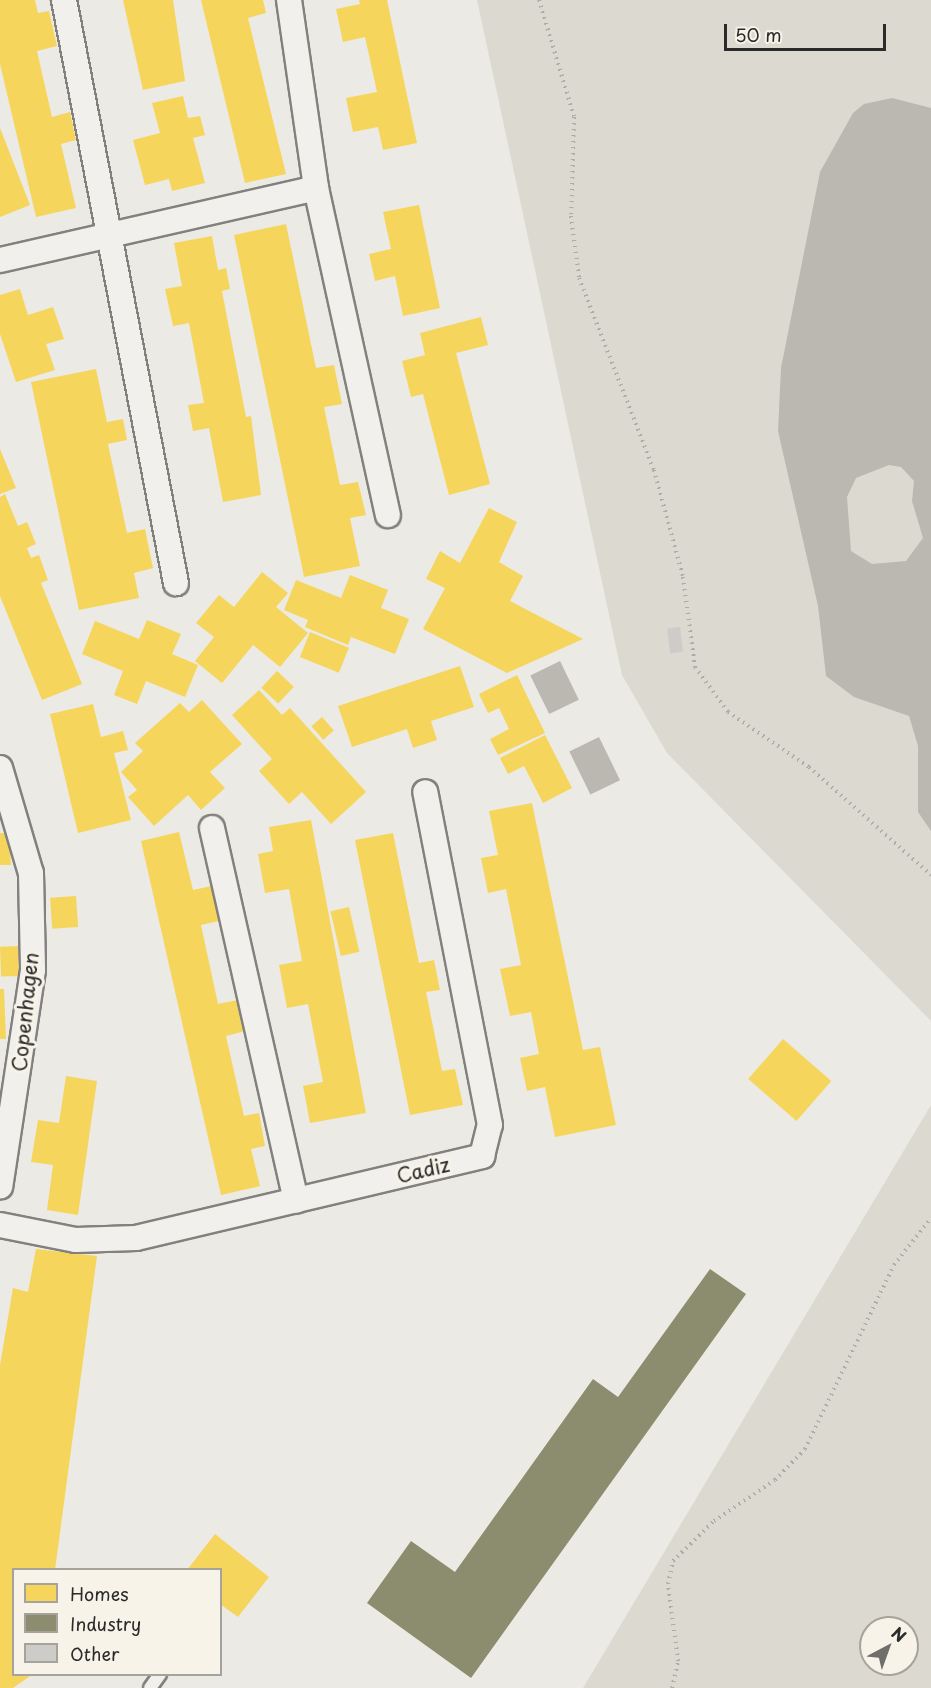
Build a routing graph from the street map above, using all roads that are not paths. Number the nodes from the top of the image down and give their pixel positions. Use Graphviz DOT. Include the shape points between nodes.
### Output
graph roads {
  1 [pos="64,0"];
  2 [pos="288,0"];
  3 [pos="316,188"];
  4 [pos="108,233"];
  5 [pos="0,260"];
  6 [pos="388,515"];
  7 [pos="176,583"];
  8 [pos="0,768"];
  9 [pos="425,792"];
  10 [pos="212,828"];
  11 [pos="0,1187"];
  12 [pos="296,1201"];
  13 [pos="0,1225"];
  1 -- 4 [label="street"];
  2 -- 3 [label="street"];
  3 -- 4 [label="street"];
  3 -- 6 [label="street"];
  4 -- 5 [label="street"];
  4 -- 7 [label="street"];
  8 -- 11 [label="street, Copenhagen" via="31,873 33,970"];
  9 -- 12 [label="street, Cadiz" via="489,1143 482,1156"];
  10 -- 12 [label="street"];
  12 -- 13 [label="street, Cadiz" via="136,1238 76,1240"];
}
